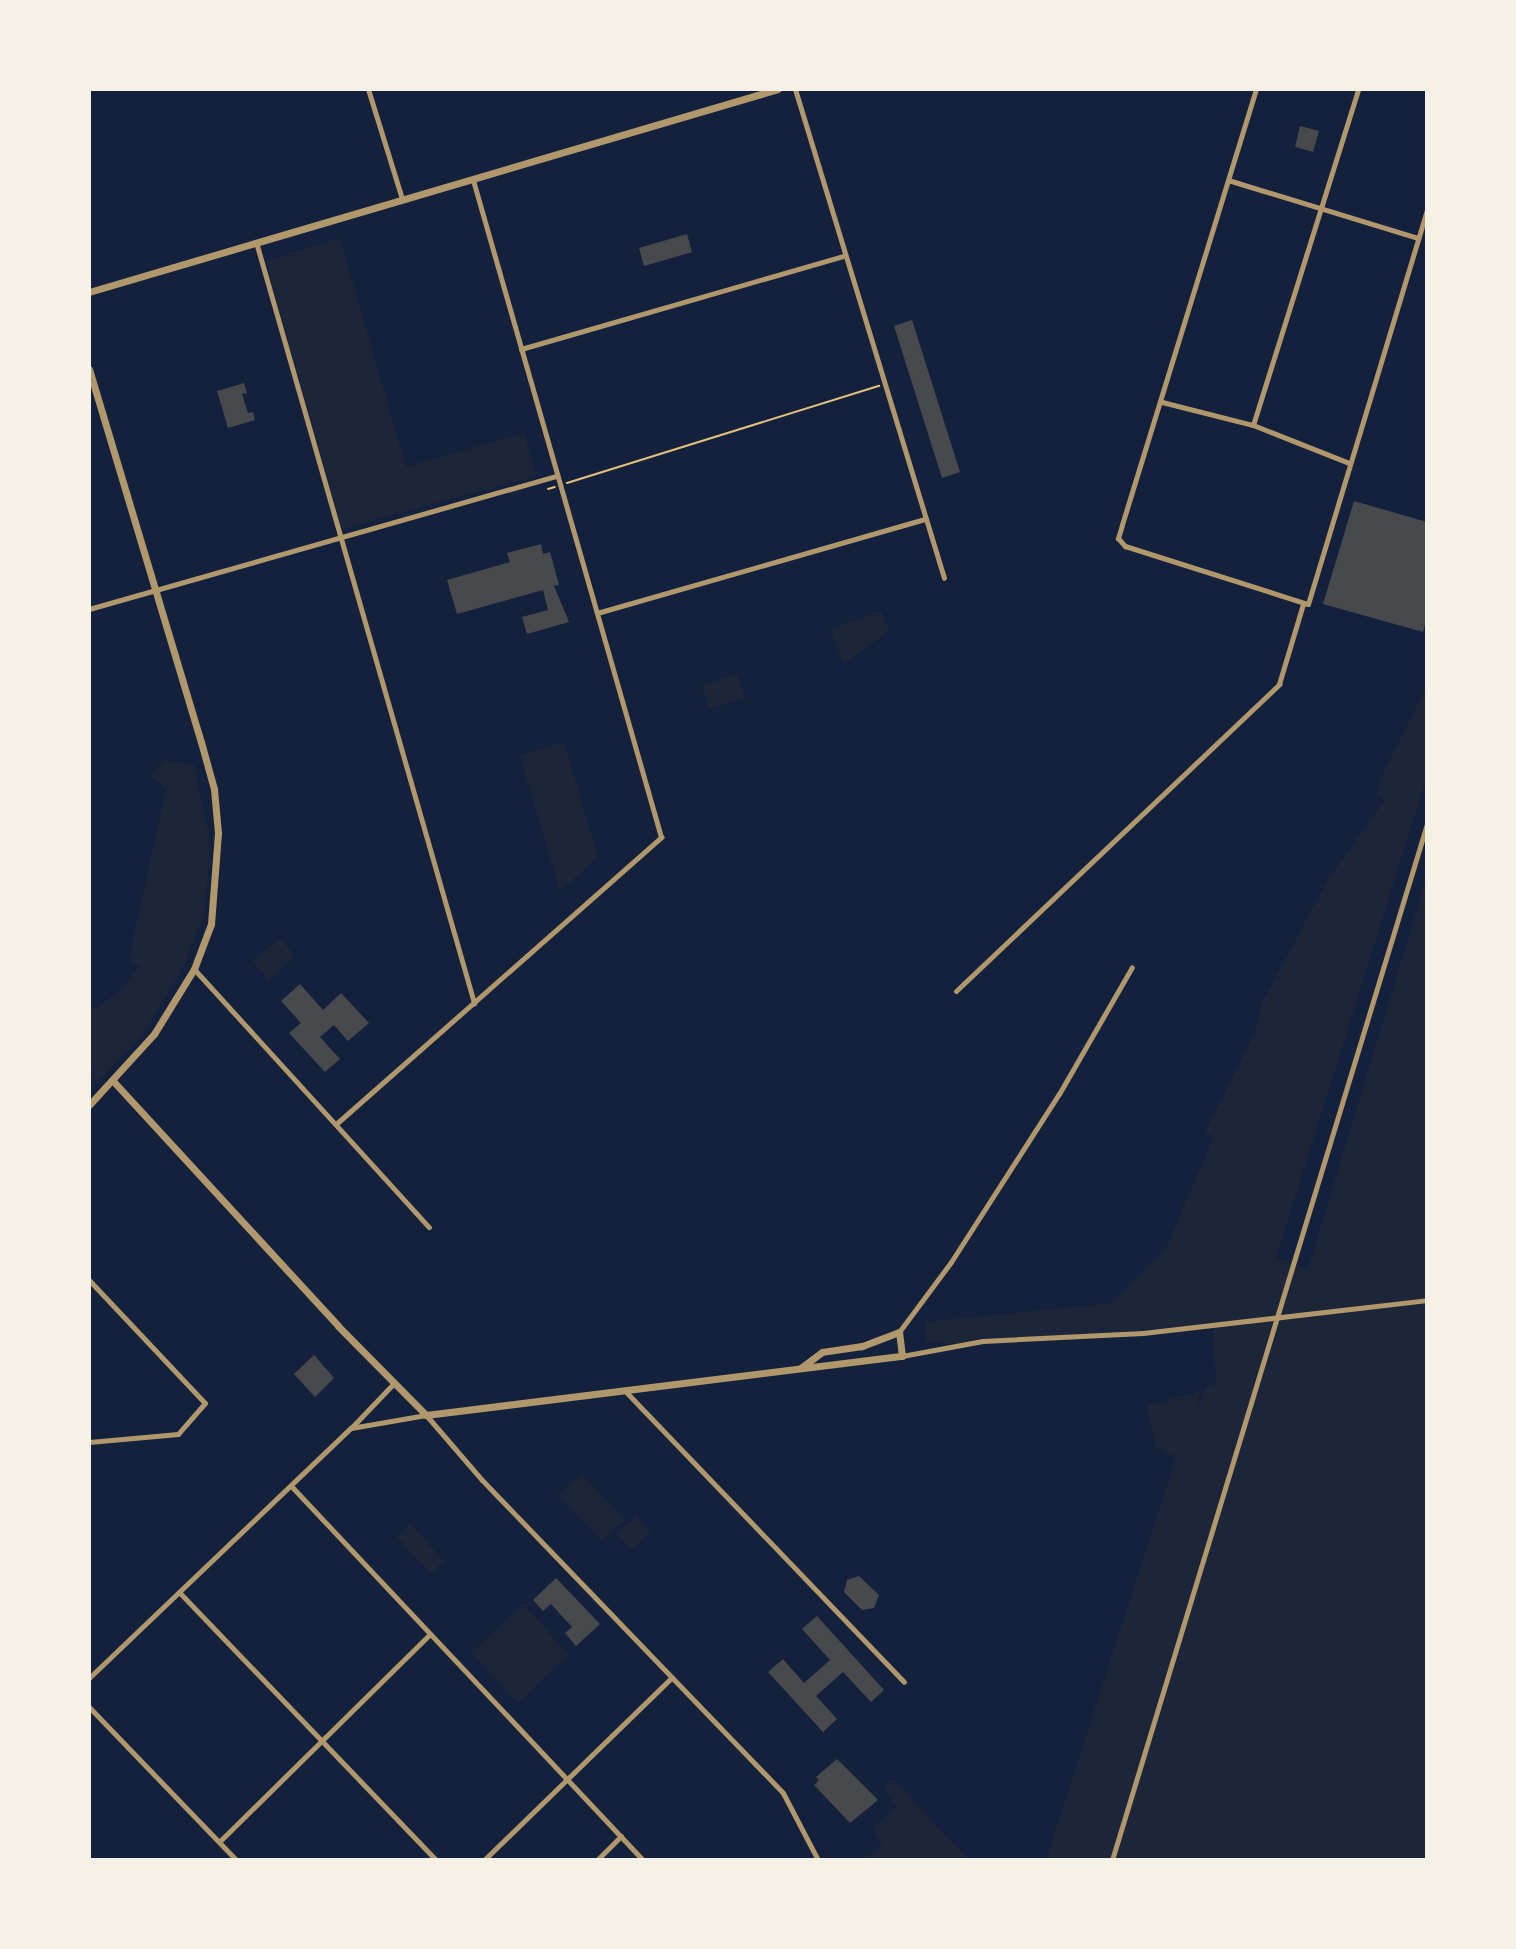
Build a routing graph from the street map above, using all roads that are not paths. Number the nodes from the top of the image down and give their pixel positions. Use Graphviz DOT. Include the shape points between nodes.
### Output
graph roads {
  1 [pos="368,89"];
  2 [pos="778,89"];
  3 [pos="795,89"];
  4 [pos="1256,89"];
  5 [pos="1357,89"];
  6 [pos="473,180"];
  7 [pos="1228,180"];
  8 [pos="402,199"];
  9 [pos="1321,208"];
  10 [pos="1427,210"];
  11 [pos="1418,238"];
  12 [pos="256,242"];
  13 [pos="843,256"];
  14 [pos="89,292"];
  15 [pos="521,349"];
  16 [pos="89,369"];
  17 [pos="1161,402"];
  18 [pos="1253,425"];
  19 [pos="1349,463"];
  20 [pos="557,476"];
  21 [pos="925,519"];
  22 [pos="339,535"];
  23 [pos="944,578"];
  24 [pos="156,589"];
  25 [pos="1303,604"];
  26 [pos="89,609"];
  27 [pos="597,613"];
  28 [pos="1427,824"];
  29 [pos="1132,967"];
  30 [pos="194,969"];
  31 [pos="956,991"];
  32 [pos="474,1003"];
  33 [pos="114,1082"];
  34 [pos="89,1105"];
  35 [pos="336,1124"];
  36 [pos="429,1227"];
  37 [pos="89,1280"];
  38 [pos="1427,1300"];
  39 [pos="1274,1317"];
  40 [pos="899,1332"];
  41 [pos="902,1356"];
  42 [pos="801,1368"];
  43 [pos="394,1383"];
  44 [pos="627,1393"];
  45 [pos="426,1415"];
  46 [pos="351,1428"];
  47 [pos="89,1442"];
  48 [pos="293,1488"];
  49 [pos="179,1592"];
  50 [pos="430,1634"];
  51 [pos="672,1677"];
  52 [pos="89,1678"];
  53 [pos="904,1682"];
  54 [pos="89,1707"];
  55 [pos="320,1742"];
  56 [pos="569,1780"];
  57 [pos="621,1836"];
  58 [pos="219,1842"];
  59 [pos="236,1860"];
  60 [pos="436,1860"];
  61 [pos="484,1860"];
  62 [pos="597,1860"];
  63 [pos="643,1860"];
  64 [pos="818,1860"];
  65 [pos="1112,1860"];
  1 -- 8 [label="street"];
  2 -- 6 [label="street"];
  3 -- 13 [label="street"];
  4 -- 7 [label="street"];
  5 -- 9 [label="street"];
  6 -- 8 [label="street"];
  6 -- 15 [label="street"];
  7 -- 9 [label="street"];
  7 -- 17 [label="street"];
  8 -- 12 [label="street"];
  9 -- 11 [label="street"];
  9 -- 18 [label="street"];
  10 -- 11 [label="street"];
  11 -- 19 [label="street"];
  12 -- 14 [label="street"];
  12 -- 22 [label="street"];
  13 -- 15 [label="street"];
  13 -- 21 [label="street"];
  15 -- 20 [label="street"];
  16 -- 24 [label="street"];
  17 -- 18 [label="street"];
  17 -- 25 [label="street" via="1118,538 1125,547"];
  18 -- 19 [label="street"];
  19 -- 25 [label="street" via="1308,604"];
  20 -- 22 [label="street"];
  20 -- 27 [label="street"];
  21 -- 23 [label="street"];
  21 -- 27 [label="street"];
  22 -- 24 [label="street"];
  22 -- 32 [label="street"];
  24 -- 26 [label="street"];
  24 -- 30 [label="street" via="214,789 218,878 211,924"];
  25 -- 31 [label="street" via="1279,684"];
  27 -- 32 [label="street" via="661,837"];
  28 -- 39 [label="street"];
  29 -- 40 [label="street" via="1059,1094 951,1262"];
  30 -- 33 [label="street" via="159,1028"];
  30 -- 35 [label="street"];
  32 -- 35 [label="street"];
  33 -- 34 [label="street"];
  33 -- 43 [label="street"];
  35 -- 36 [label="street"];
  37 -- 47 [label="street" via="205,1403 178,1434"];
  38 -- 39 [label="street"];
  39 -- 41 [label="street" via="1143,1333 983,1341"];
  39 -- 65 [label="street"];
  40 -- 41 [label="street"];
  40 -- 42 [label="street" via="862,1346 822,1352"];
  41 -- 42 [label="street"];
  42 -- 44 [label="street"];
  43 -- 45 [label="street"];
  43 -- 46 [label="street"];
  44 -- 45 [label="street"];
  44 -- 53 [label="street"];
  45 -- 46 [label="street"];
  45 -- 51 [label="street" via="482,1480"];
  46 -- 48 [label="street"];
  48 -- 49 [label="street"];
  48 -- 50 [label="street"];
  49 -- 52 [label="street"];
  49 -- 55 [label="street"];
  50 -- 55 [label="street"];
  50 -- 56 [label="street"];
  51 -- 56 [label="street"];
  51 -- 64 [label="street" via="783,1793"];
  54 -- 58 [label="street"];
  55 -- 58 [label="street"];
  55 -- 60 [label="street"];
  56 -- 57 [label="street"];
  56 -- 61 [label="street"];
  57 -- 62 [label="street"];
  57 -- 63 [label="street"];
  58 -- 59 [label="street"];
}
